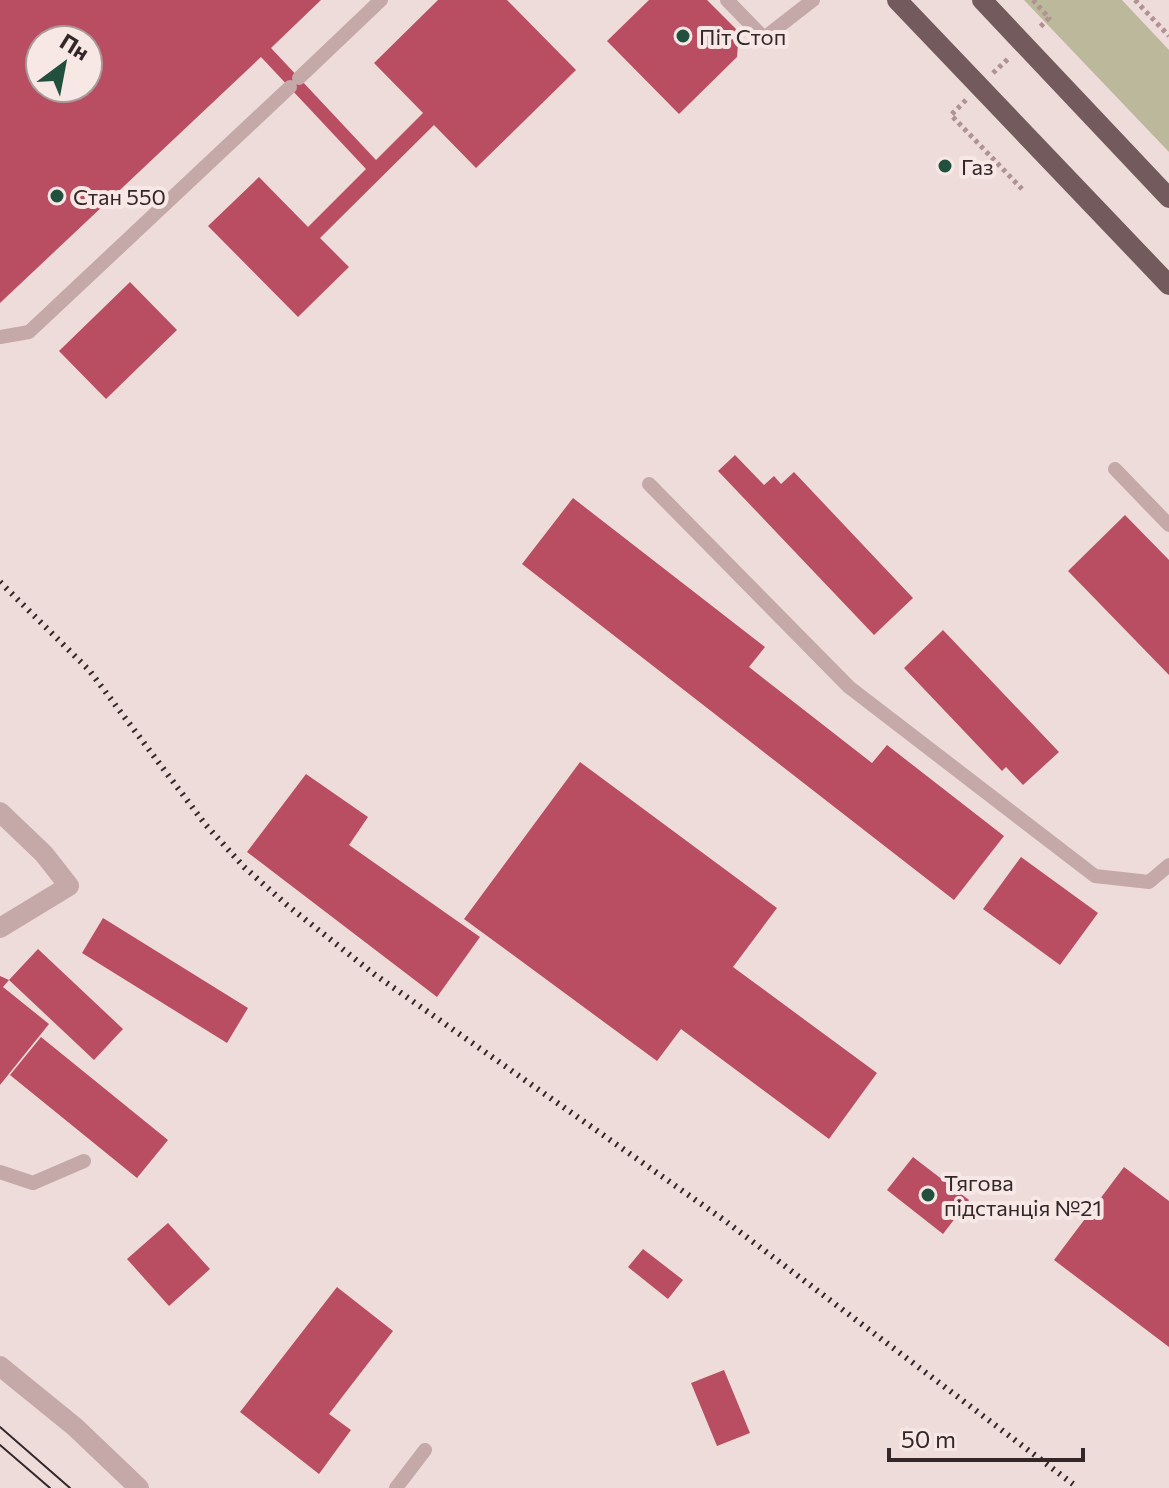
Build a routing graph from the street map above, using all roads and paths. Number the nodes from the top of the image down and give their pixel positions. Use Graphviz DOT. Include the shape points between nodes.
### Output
graph roads {
  1 [pos="381,0"];
  2 [pos="727,0"];
  3 [pos="813,0"];
  4 [pos="897,0"];
  5 [pos="982,0"];
  6 [pos="1135,0"];
  7 [pos="1169,36"];
  8 [pos="1169,198"];
  9 [pos="1169,285"];
  10 [pos="0,337"];
  11 [pos="1115,469"];
  12 [pos="649,484"];
  13 [pos="1169,525"];
  14 [pos="0,812"];
  15 [pos="1169,865"];
  16 [pos="0,928"];
  17 [pos="84,1161"];
  18 [pos="0,1172"];
  19 [pos="0,1366"];
  20 [pos="425,1450"];
  21 [pos="139,1488"];
  22 [pos="396,1488"];
  1 -- 10 [label="lane" via="29,332"];
  2 -- 3 [label="lane" via="764,38"];
  4 -- 9 [label="main road"];
  5 -- 8 [label="main road"];
  6 -- 7 [label="path"];
  11 -- 13 [label="lane"];
  12 -- 15 [label="lane" via="849,687 1095,876 1149,882"];
  14 -- 16 [label="street" via="69,886"];
  17 -- 18 [label="lane" via="33,1183"];
  19 -- 21 [label="street"];
  20 -- 22 [label="lane"];
}
